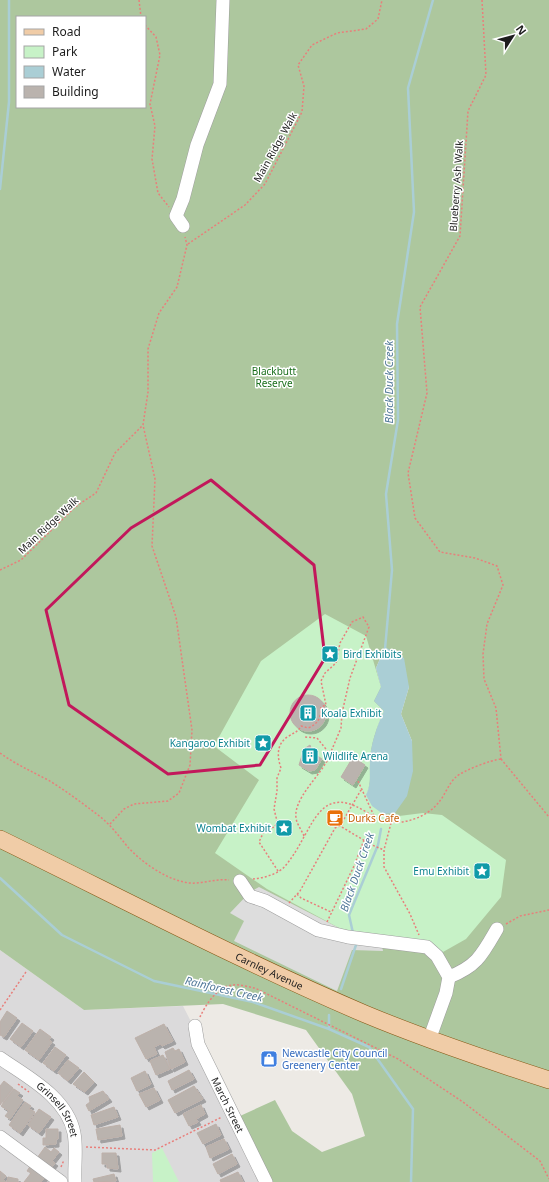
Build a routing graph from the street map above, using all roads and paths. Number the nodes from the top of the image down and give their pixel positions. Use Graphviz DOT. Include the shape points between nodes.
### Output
graph roads {
  1 [pos="138,0"];
  2 [pos="223,0"];
  3 [pos="382,0"];
  4 [pos="482,0"];
  5 [pos="141,16"];
  6 [pos="146,26"];
  7 [pos="180,221"];
  8 [pos="187,245"];
  9 [pos="144,425"];
  10 [pos="0,570"];
  11 [pos="305,737"];
  12 [pos="0,753"];
  13 [pos="330,754"];
  14 [pos="502,759"];
  15 [pos="358,781"];
  16 [pos="361,790"];
  17 [pos="351,804"];
  18 [pos="549,817"];
  19 [pos="375,818"];
  20 [pos="391,823"];
  21 [pos="109,824"];
  22 [pos="340,826"];
  23 [pos="304,836"];
  24 [pos="0,839"];
  25 [pos="364,840"];
  26 [pos="384,850"];
  27 [pos="278,871"];
  28 [pos="257,878"];
  29 [pos="240,880"];
  30 [pos="297,894"];
  31 [pos="549,910"];
  32 [pos="285,912"];
  33 [pos="331,912"];
  34 [pos="497,929"];
  35 [pos="324,931"];
  36 [pos="427,947"];
  37 [pos="26,972"];
  38 [pos="449,977"];
  39 [pos="0,1010"];
  40 [pos="195,1026"];
  41 [pos="429,1040"];
  42 [pos="0,1058"];
  43 [pos="12,1080"];
  44 [pos="549,1080"];
  45 [pos="31,1094"];
  46 [pos="232,1112"];
  47 [pos="0,1137"];
  48 [pos="76,1146"];
  49 [pos="64,1156"];
  50 [pos="66,1179"];
  51 [pos="549,1179"];
  52 [pos="266,1182"];
  1 -- 5 [label="path"];
  2 -- 7 [label="street" via="220,84 197,145"];
  3 -- 8 [label="path, Main Ridge Walk" via="378,19 366,29 337,32 312,45 298,65 304,86 302,112 265,184 245,205"];
  4 -- 14 [label="path, Blueberry Ash Walk" via="486,75 468,111 460,236 420,307 427,393 408,473 415,518 440,552 475,558 497,566 504,585 487,624 483,654 484,679 496,708"];
  6 -- 7 [label="path" via="156,37 160,55 150,104 155,126 152,159 158,193"];
  7 -- 8 [label="path"];
  8 -- 9 [label="path" via="177,287 159,313 148,349 148,392"];
  9 -- 10 [label="path, Main Ridge Walk" via="115,453 96,493 75,507 21,560"];
  9 -- 21 [label="path" via="155,479 152,546 176,617 192,730 190,765 179,793 168,801 134,804 124,809"];
  11 -- 13 [label="path" via="317,738"];
  12 -- 21 [label="path" via="48,780"];
  13 -- 23 [label="path" via="328,762 308,787 298,806 296,820"];
  13 -- 27 [label="path" via="341,728 350,678 369,627 363,617 352,622 340,643 336,663 325,673 321,681 326,705 321,707 318,722 308,728 301,726 298,732 287,736 280,746 277,757 281,768 277,778 274,809 277,821 275,827 265,828 259,842"];
  14 -- 18 [label="path"];
  14 -- 20 [label="path" via="491,760 456,776 438,803 420,817"];
  15 -- 16 [label="path"];
  16 -- 17 [label="path"];
  16 -- 19 [label="path"];
  17 -- 19 [label="path"];
  17 -- 22 [label="path"];
  17 -- 23 [label="path" via="329,804 317,813"];
  19 -- 20 [label="path"];
  20 -- 26 [label="path"];
  21 -- 29 [label="path" via="129,848 164,874 184,883 203,883 220,879"];
  22 -- 25 [label="path"];
  22 -- 30 [label="path" via="330,835"];
  23 -- 27 [label="path" via="285,866"];
  24 -- 41 [label="main road, Carnley Avenue" via="300,985"];
  25 -- 26 [label="path"];
  25 -- 33 [label="path"];
  26 -- 36 [label="path" via="384,867"];
  27 -- 28 [label="path"];
  29 -- 32 [label="street" via="250,896"];
  30 -- 32 [label="path" via="291,899"];
  30 -- 33 [label="path"];
  31 -- 34 [label="path" via="520,916"];
  32 -- 35 [label="street"];
  33 -- 35 [label="path"];
  34 -- 38 [label="street" via="477,962"];
  35 -- 36 [label="street" via="355,938"];
  36 -- 38 [label="street" via="437,956"];
  37 -- 39 [label="path"];
  38 -- 41 [label="street"];
  40 -- 46 [label="street, March Street" via="198,1044"];
  40 -- 51 [label="path" via="204,1008 220,990 232,985 255,988 398,1059 463,1102 540,1161"];
  41 -- 44 [label="main road, Carnley Avenue"];
  42 -- 48 [label="street, Grinsell Street" via="49,1094 63,1108 72,1123"];
  43 -- 45 [label="path"];
  46 -- 48 [label="path" via="155,1150"];
  46 -- 52 [label="street, March Street"];
  47 -- 50 [label="street"];
  48 -- 50 [label="street, Grinsell Street"];
  49 -- 50 [label="path"];
}
